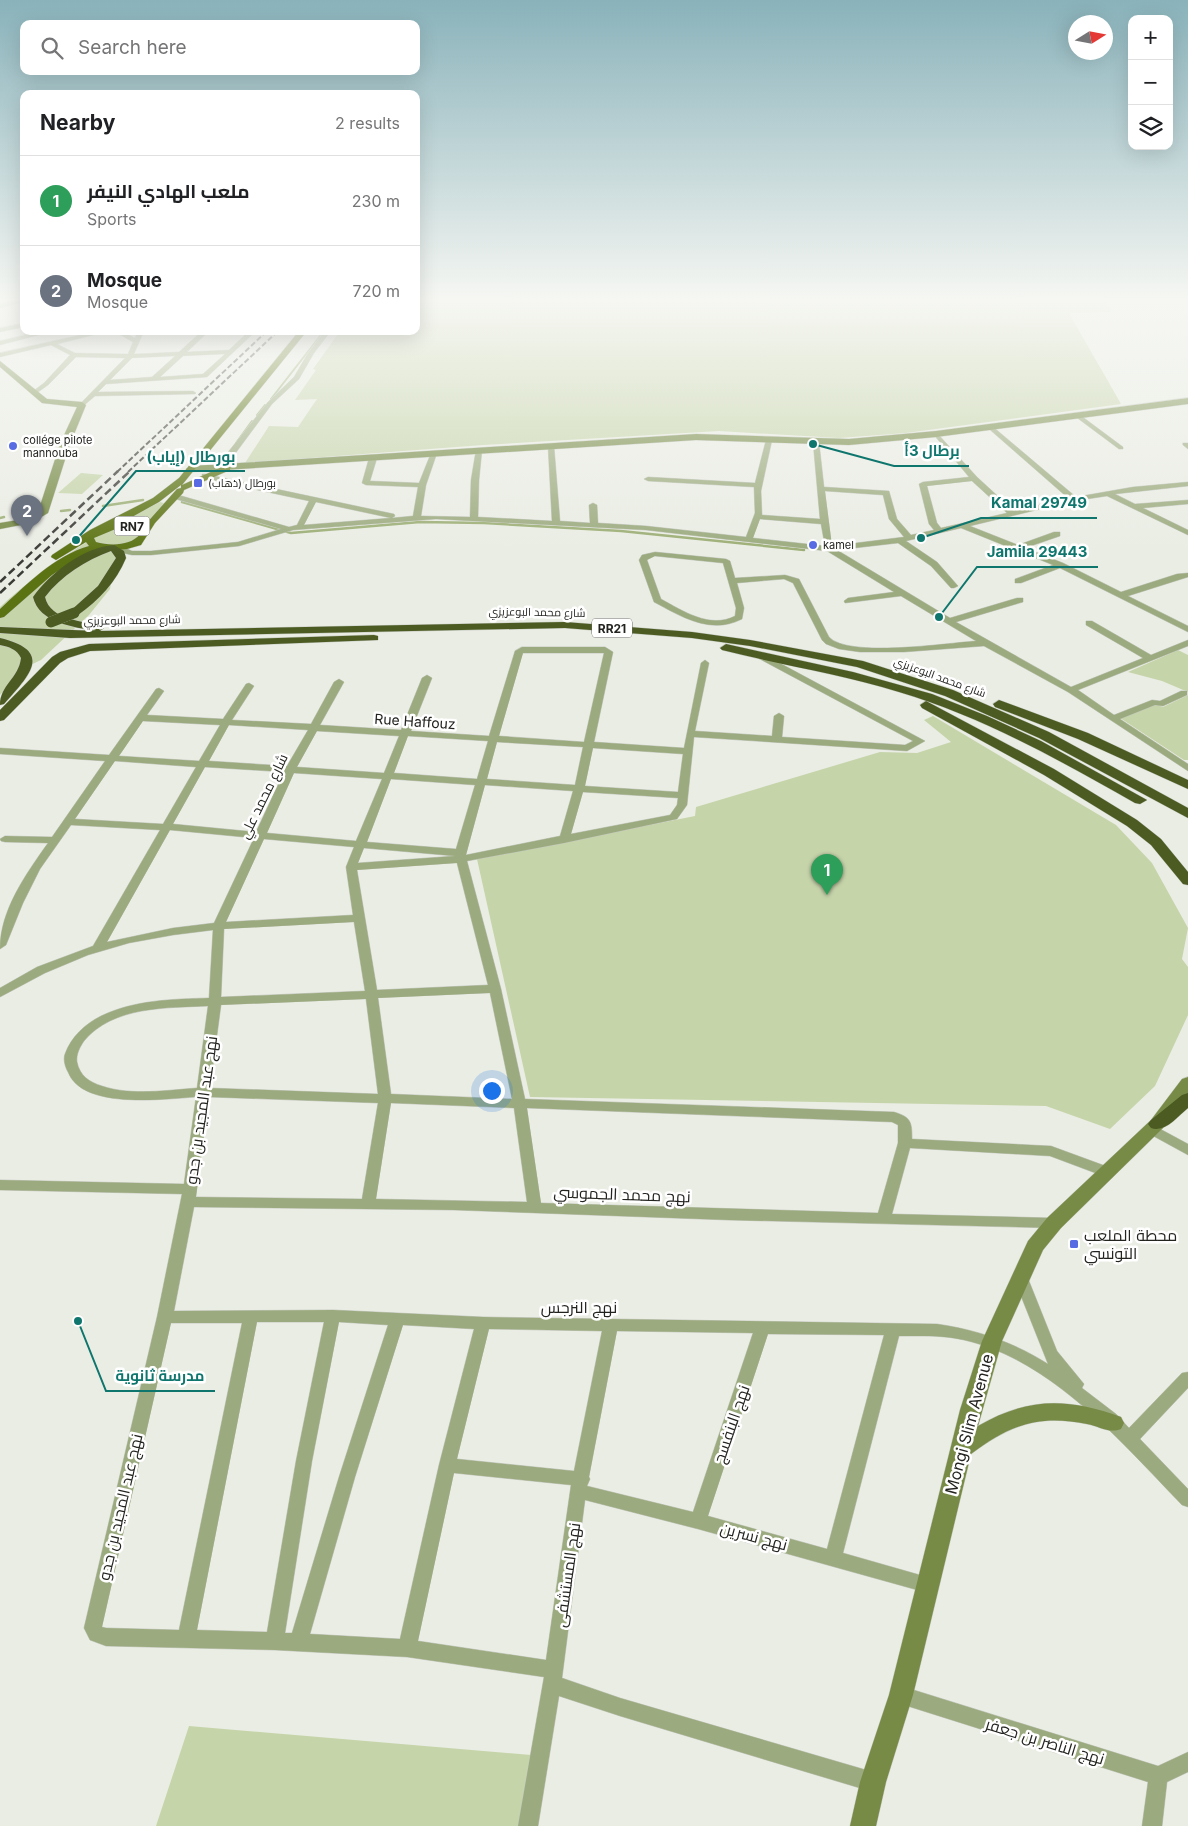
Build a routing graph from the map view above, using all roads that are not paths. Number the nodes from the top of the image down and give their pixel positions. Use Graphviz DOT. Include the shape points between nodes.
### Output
graph roads {
  1 [pos="24,384"];
  2 [pos="46,384"];
  3 [pos="103,384"];
  4 [pos="159,384"];
  5 [pos="263,384"];
  6 [pos="269,384"];
  7 [pos="290,384"];
  8 [pos="34,393"];
  9 [pos="154,393"];
  10 [pos="192,393"];
  11 [pos="92,394"];
  12 [pos="1188,401"];
  13 [pos="82,404"];
  14 [pos="1078,416"];
  15 [pos="990,427"];
  16 [pos="936,434"];
  17 [pos="769,440"];
  18 [pos="816,442"];
  19 [pos="551,446"];
  20 [pos="1121,448"];
  21 [pos="479,450"];
  22 [pos="434,453"];
  23 [pos="373,458"];
  24 [pos="224,468"];
  25 [pos="199,471"];
  26 [pos="648,479"];
  27 [pos="974,479"];
  28 [pos="1188,484"];
  29 [pos="422,485"];
  30 [pos="758,485"];
  31 [pos="820,489"];
  32 [pos="1107,493"];
  33 [pos="175,496"];
  34 [pos="1074,499"];
  35 [pos="313,500"];
  36 [pos="1188,502"];
  37 [pos="593,505"];
  38 [pos="1133,506"];
  39 [pos="1012,513"];
  40 [pos="417,517"];
  41 [pos="474,517"];
  42 [pos="758,517"];
  43 [pos="404,518"];
  44 [pos="556,521"];
  45 [pos="824,522"];
  46 [pos="0,524"];
  47 [pos="594,524"];
  48 [pos="961,526"];
  49 [pos="299,528"];
  50 [pos="288,529"];
  51 [pos="98,530"];
  52 [pos="940,531"];
  53 [pos="1188,533"];
  54 [pos="1057,534"];
  55 [pos="144,536"];
  56 [pos="749,539"];
  57 [pos="904,539"];
  58 [pos="111,548"];
  59 [pos="1018,548"];
  60 [pos="829,550"];
  61 [pos="151,553"];
  62 [pos="1060,565"];
  63 [pos="1188,576"];
  64 [pos="732,580"];
  65 [pos="1018,581"];
  66 [pos="954,586"];
  67 [pos="904,593"];
  68 [pos="1122,595"];
  69 [pos="1020,600"];
  70 [pos="848,601"];
  71 [pos="0,602"];
  72 [pos="0,614"];
  73 [pos="950,621"];
  74 [pos="1089,623"];
  75 [pos="1188,629"];
  76 [pos="1,630"];
  77 [pos="430,631"];
  78 [pos="0,641"];
  79 [pos="985,643"];
  80 [pos="1188,643"];
  81 [pos="1178,647"];
  82 [pos="1188,651"];
  83 [pos="759,655"];
  84 [pos="1150,658"];
  85 [pos="705,663"];
  86 [pos="895,674"];
  87 [pos="428,678"];
  88 [pos="339,682"];
  89 [pos="883,683"];
  90 [pos="249,686"];
  91 [pos="1071,690"];
  92 [pos="6,691"];
  93 [pos="160,691"];
  94 [pos="1184,692"];
  95 [pos="0,701"];
  96 [pos="779,716"];
  97 [pos="0,717"];
  98 [pos="141,718"];
  99 [pos="1114,718"];
  100 [pos="226,722"];
  101 [pos="314,728"];
  102 [pos="405,734"];
  103 [pos="690,734"];
  104 [pos="777,739"];
  105 [pos="494,740"];
  106 [pos="588,745"];
  107 [pos="688,751"];
  108 [pos="0,752"];
  109 [pos="114,759"];
  110 [pos="203,765"];
  111 [pos="1188,768"];
  112 [pos="290,770"];
  113 [pos="388,776"];
  114 [pos="481,782"];
  115 [pos="1188,785"];
  116 [pos="579,788"];
  117 [pos="684,795"];
  118 [pos="1188,814"];
  119 [pos="68,822"];
  120 [pos="1188,826"];
  121 [pos="167,827"];
  122 [pos="259,835"];
  123 [pos="6,839"];
  124 [pos="56,840"];
  125 [pos="564,840"];
  126 [pos="361,843"];
  127 [pos="461,856"];
  128 [pos="351,867"];
  129 [pos="1188,881"];
  130 [pos="358,918"];
  131 [pos="219,925"];
  132 [pos="0,945"];
  133 [pos="98,948"];
  134 [pos="495,989"];
  135 [pos="0,993"];
  136 [pos="372,996"];
  137 [pos="215,1002"];
  138 [pos="1188,1082"];
  139 [pos="204,1092"];
  140 [pos="385,1100"];
  141 [pos="1188,1100"];
  142 [pos="520,1105"];
  143 [pos="1154,1126"];
  144 [pos="905,1143"];
  145 [pos="1188,1150"];
  146 [pos="1106,1172"];
  147 [pos="0,1185"];
  148 [pos="189,1196"];
  149 [pos="368,1203"];
  150 [pos="535,1209"];
  151 [pos="884,1218"];
  152 [pos="1054,1223"];
  153 [pos="1020,1276"];
  154 [pos="333,1316"];
  155 [pos="251,1317"];
  156 [pos="165,1318"];
  157 [pos="397,1319"];
  158 [pos="483,1323"];
  159 [pos="611,1324"];
  160 [pos="763,1327"];
  161 [pos="893,1331"];
  162 [pos="992,1341"];
  163 [pos="1188,1378"];
  164 [pos="1113,1422"];
  165 [pos="1129,1439"];
  166 [pos="961,1449"];
  167 [pos="447,1465"];
  168 [pos="580,1485"];
  169 [pos="1188,1500"];
  170 [pos="698,1521"];
  171 [pos="833,1557"];
  172 [pos="928,1585"];
  173 [pos="186,1639"];
  174 [pos="275,1641"];
  175 [pos="298,1643"];
  176 [pos="407,1648"];
  177 [pos="552,1677"];
  178 [pos="901,1695"];
  179 [pos="1186,1766"];
  180 [pos="1158,1776"];
  181 [pos="873,1782"];
  182 [pos="528,1826"];
  183 [pos="863,1826"];
  184 [pos="1152,1826"];
  1 -- 8 [label="street"];
  2 -- 8 [label="street"];
  3 -- 11 [label="street"];
  4 -- 9 [label="street"];
  5 -- 25 [label="main road, RN7"];
  6 -- 25 [label="main road, RN7"];
  7 -- 24 [label="street" via="270,403"];
  8 -- 13 [label="street" via="45,401"];
  9 -- 10 [label="street"];
  9 -- 11 [label="street"];
  11 -- 13 [label="street"];
  12 -- 14 [label="street"];
  13 -- 46 [label="street" via="65,444 44,511 27,521"];
  14 -- 15 [label="street"];
  14 -- 20 [label="street"];
  15 -- 16 [label="street"];
  15 -- 34 [label="street"];
  16 -- 18 [label="street"];
  16 -- 27 [label="street"];
  17 -- 18 [label="street"];
  17 -- 19 [label="street" via="707,437"];
  17 -- 30 [label="street"];
  18 -- 31 [label="street"];
  19 -- 21 [label="street"];
  19 -- 44 [label="street"];
  21 -- 22 [label="street"];
  21 -- 41 [label="street"];
  22 -- 23 [label="street"];
  22 -- 29 [label="street"];
  23 -- 24 [label="street"];
  23 -- 29 [label="street" via="366,483"];
  24 -- 25 [label="main road"];
  25 -- 33 [label="main road, RN7"];
  25 -- 35 [label="street"];
  25 -- 51 [label="main road, RN7" via="156,500"];
  26 -- 30 [label="street"];
  27 -- 39 [label="street"];
  27 -- 52 [label="street" via="922,484 933,524"];
  28 -- 32 [label="street"];
  29 -- 40 [label="street"];
  30 -- 42 [label="street"];
  31 -- 45 [label="street"];
  31 -- 57 [label="street" via="886,493 893,519"];
  32 -- 34 [label="street"];
  32 -- 38 [label="street"];
  33 -- 50 [label="street"];
  33 -- 55 [label="main road, RN7" via="148,526"];
  34 -- 39 [label="street"];
  35 -- 43 [label="street"];
  35 -- 49 [label="street"];
  36 -- 38 [label="street"];
  37 -- 47 [label="street"];
  38 -- 53 [label="street"];
  39 -- 48 [label="street"];
  40 -- 41 [label="street"];
  40 -- 43 [label="street"];
  41 -- 44 [label="street"];
  42 -- 45 [label="street"];
  42 -- 56 [label="street"];
  43 -- 49 [label="street"];
  44 -- 47 [label="street"];
  45 -- 60 [label="street"];
  47 -- 56 [label="street"];
  48 -- 52 [label="street"];
  48 -- 59 [label="street"];
  49 -- 50 [label="street"];
  50 -- 61 [label="street" via="234,544"];
  51 -- 55 [label="main road, RN7" via="132,526 141,528"];
  51 -- 58 [label="main road, RN7" via="89,537 89,541"];
  51 -- 71 [label="main road, RN7" via="44,565"];
  52 -- 57 [label="street"];
  54 -- 59 [label="street"];
  55 -- 58 [label="main road, RN7"];
  55 -- 61 [label="street"];
  56 -- 60 [label="street"];
  57 -- 60 [label="street"];
  57 -- 66 [label="street"];
  58 -- 61 [label="street"];
  58 -- 72 [label="main road, RN7" via="81,553 58,567"];
  58 -- 76 [label="highway, bridge" via="120,553 121,558 112,574 90,601 74,613 51,622"];
  58 -- 77 [label="highway" via="73,567 42,591 39,603 44,610 73,623 107,628 334,624"];
  59 -- 62 [label="street"];
  60 -- 67 [label="street"];
  62 -- 65 [label="street"];
  62 -- 68 [label="street"];
  63 -- 68 [label="street"];
  64 -- 64 [label="street" via="724,560 655,554 644,559 654,598 709,623 732,622 739,617 740,608"];
  64 -- 79 [label="street" via="785,578 796,581 825,637 835,644 875,651"];
  67 -- 70 [label="street"];
  67 -- 73 [label="street"];
  68 -- 75 [label="street"];
  69 -- 73 [label="street"];
  73 -- 79 [label="street"];
  74 -- 84 [label="street"];
  76 -- 77 [label="highway, شارع محمد البوعزيزي / RR21" via="79,641"];
  77 -- 83 [label="highway, شارع محمد البوعزيزي / RR21" via="681,642"];
  77 -- 86 [label="highway, شارع محمد البوعزيزي / RR21" via="566,625 692,634 811,654"];
  77 -- 97 [label="highway" via="89,648 64,654 56,660"];
  78 -- 92 [label="highway" via="12,643 26,651 29,657 28,664"];
  79 -- 91 [label="street"];
  80 -- 81 [label="street"];
  81 -- 82 [label="street"];
  81 -- 84 [label="street"];
  83 -- 89 [label="highway, شارع محمد البوعزيزي / RR21" via="837,670"];
  83 -- 104 [label="street" via="920,741 907,748"];
  84 -- 91 [label="street"];
  85 -- 103 [label="street"];
  86 -- 115 [label="highway" via="959,691 1037,718"];
  86 -- 118 [label="highway, شارع محمد البوعزيزي / RR21" via="949,693 1036,731"];
  87 -- 102 [label="street"];
  88 -- 101 [label="street, شارع محمد علي"];
  89 -- 120 [label="highway, شارع محمد البوعزيزي / RR21" via="928,697 993,724"];
  89 -- 129 [label="highway" via="962,724 1132,822 1156,842"];
  90 -- 100 [label="street"];
  91 -- 99 [label="street"];
  92 -- 95 [label="highway"];
  93 -- 98 [label="street"];
  94 -- 99 [label="street" via="1160,704 1155,702"];
  96 -- 104 [label="street"];
  98 -- 100 [label="street, Rue Haffouz"];
  98 -- 109 [label="street"];
  99 -- 111 [label="street"];
  100 -- 101 [label="street, Rue Haffouz"];
  100 -- 110 [label="street"];
  101 -- 102 [label="street, Rue Haffouz"];
  101 -- 112 [label="street, شارع محمد علي"];
  102 -- 105 [label="street, Rue Haffouz"];
  102 -- 113 [label="street"];
  103 -- 104 [label="street"];
  103 -- 107 [label="street"];
  105 -- 106 [label="street, Rue Haffouz"];
  105 -- 106 [label="street" via="518,651 531,648 605,650 609,652"];
  105 -- 114 [label="street"];
  106 -- 107 [label="street, Rue Haffouz"];
  106 -- 116 [label="street"];
  107 -- 117 [label="street"];
  108 -- 109 [label="street"];
  109 -- 110 [label="street"];
  109 -- 119 [label="street"];
  110 -- 112 [label="street"];
  110 -- 121 [label="street"];
  112 -- 113 [label="street"];
  112 -- 122 [label="street, شارع محمد علي"];
  113 -- 114 [label="street"];
  113 -- 126 [label="street"];
  114 -- 116 [label="street"];
  114 -- 127 [label="street"];
  116 -- 117 [label="street"];
  116 -- 125 [label="street"];
  117 -- 125 [label="street" via="673,817"];
  119 -- 121 [label="street"];
  119 -- 124 [label="street"];
  121 -- 122 [label="street"];
  121 -- 133 [label="street"];
  122 -- 126 [label="street"];
  122 -- 131 [label="street, شارع محمد علي"];
  123 -- 124 [label="street"];
  124 -- 132 [label="street" via="35,869"];
  125 -- 127 [label="street"];
  126 -- 127 [label="street"];
  126 -- 128 [label="street"];
  127 -- 128 [label="street"];
  127 -- 134 [label="street"];
  128 -- 130 [label="street"];
  130 -- 131 [label="street"];
  130 -- 136 [label="street"];
  131 -- 133 [label="street" via="163,932"];
  131 -- 137 [label="street, نهج عبد المجيد بن جدو"];
  133 -- 135 [label="street" via="40,971"];
  134 -- 136 [label="street"];
  134 -- 142 [label="street"];
  136 -- 137 [label="street"];
  136 -- 140 [label="street"];
  137 -- 139 [label="street, نهج عبد المجيد بن جدو"];
  137 -- 139 [label="street" via="159,1004 111,1016 86,1032 73,1046 70,1056 77,1078 108,1093"];
  138 -- 143 [label="street, Mongi Slim Avenue"];
  139 -- 140 [label="street"];
  139 -- 148 [label="street, نهج عبد المجيد بن جدو"];
  140 -- 142 [label="street"];
  140 -- 149 [label="street"];
  141 -- 143 [label="highway"];
  142 -- 144 [label="street" via="894,1117 905,1123"];
  142 -- 150 [label="street"];
  143 -- 145 [label="street"];
  143 -- 146 [label="street, Mongi Slim Avenue"];
  144 -- 146 [label="street" via="1051,1151"];
  144 -- 151 [label="street"];
  146 -- 152 [label="street, Mongi Slim Avenue"];
  147 -- 148 [label="street, نهج محمد الجموسي"];
  148 -- 149 [label="street, نهج محمد الجموسي"];
  148 -- 156 [label="street, نهج عبد المجيد بن جدو"];
  149 -- 150 [label="street, نهج محمد الجموسي"];
  150 -- 151 [label="street, نهج محمد الجموسي"];
  151 -- 152 [label="street, نهج محمد الجموسي"];
  152 -- 153 [label="street, Mongi Slim Avenue" via="1035,1246"];
  153 -- 162 [label="street, Mongi Slim Avenue"];
  153 -- 164 [label="street" via="1055,1362"];
  154 -- 155 [label="street, نهج النرجس"];
  154 -- 157 [label="street, نهج النرجس"];
  154 -- 174 [label="street" via="304,1461"];
  155 -- 156 [label="street, نهج النرجس"];
  155 -- 173 [label="street"];
  156 -- 173 [label="street, نهج عبد المجيد بن جدو" via="93,1628 96,1634 106,1637"];
  157 -- 158 [label="street, نهج النرجس"];
  157 -- 175 [label="street"];
  158 -- 159 [label="street, نهج النرجس"];
  158 -- 167 [label="street"];
  159 -- 160 [label="street, نهج النرجس"];
  159 -- 168 [label="street, نهج المستشفى"];
  160 -- 161 [label="street, نهج النرجس"];
  160 -- 170 [label="street, نهج البنفسج"];
  161 -- 162 [label="street, نهج النرجس" via="965,1332"];
  161 -- 171 [label="street"];
  162 -- 164 [label="street, نهج النرجس" via="1039,1364"];
  162 -- 166 [label="street, Mongi Slim Avenue"];
  163 -- 165 [label="street"];
  164 -- 165 [label="street"];
  164 -- 166 [label="street" via="1088,1413 1049,1410 992,1426"];
  165 -- 169 [label="street"];
  166 -- 172 [label="street, Mongi Slim Avenue"];
  167 -- 168 [label="street, نهج نسرين"];
  167 -- 176 [label="street"];
  168 -- 170 [label="street, نهج نسرين"];
  168 -- 177 [label="street, نهج المستشفى"];
  170 -- 171 [label="street, نهج نسرين"];
  171 -- 172 [label="street, نهج نسرين"];
  172 -- 178 [label="street, Mongi Slim Avenue"];
  173 -- 174 [label="street, نهج عبد المجيد بن جدو"];
  174 -- 175 [label="street, نهج عبد المجيد بن جدو"];
  175 -- 176 [label="street, نهج عبد المجيد بن جدو"];
  176 -- 177 [label="street, نهج عبد المجيد بن جدو"];
  177 -- 181 [label="street, نهج عبد المجيد بن جدو" via="620,1707"];
  177 -- 182 [label="street, نهج المستشفى"];
  178 -- 180 [label="street, نهج الناصر بن جعفر"];
  178 -- 181 [label="street, Mongi Slim Avenue"];
  179 -- 180 [label="street"];
  180 -- 184 [label="street"];
  181 -- 183 [label="street, Mongi Slim Avenue"];
}
